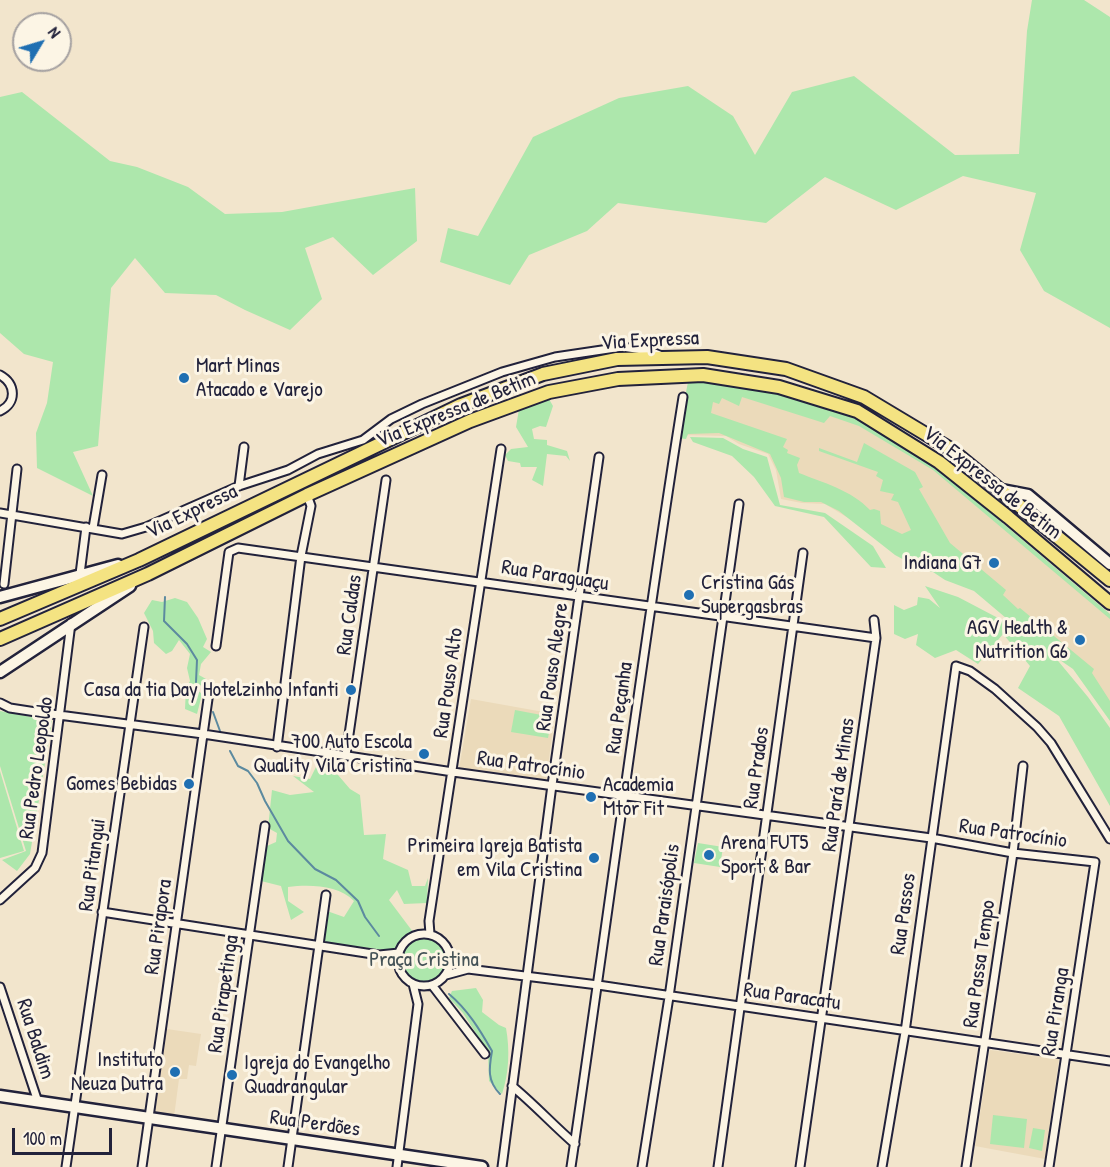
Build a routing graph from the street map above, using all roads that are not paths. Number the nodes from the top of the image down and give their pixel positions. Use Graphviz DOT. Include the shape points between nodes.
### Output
graph roads {
  1 [pos="667,358"];
  2 [pos="0,375"];
  3 [pos="683,397"];
  4 [pos="0,411"];
  5 [pos="391,419"];
  6 [pos="244,447"];
  7 [pos="501,448"];
  8 [pos="368,450"];
  9 [pos="599,457"];
  10 [pos="17,469"];
  11 [pos="102,476"];
  12 [pos="386,480"];
  13 [pos="239,486"];
  14 [pos="1002,490"];
  15 [pos="307,495"];
  16 [pos="739,504"];
  17 [pos="0,513"];
  18 [pos="12,514"];
  19 [pos="90,528"];
  20 [pos="803,553"];
  21 [pos="301,556"];
  22 [pos="139,560"];
  23 [pos="1110,564"];
  24 [pos="374,567"];
  25 [pos="80,574"];
  26 [pos="148,574"];
  27 [pos="1110,579"];
  28 [pos="480,581"];
  29 [pos="4,584"];
  30 [pos="0,597"];
  31 [pos="579,598"];
  32 [pos="1110,603"];
  33 [pos="650,606"];
  34 [pos="723,617"];
  35 [pos="0,619"];
  36 [pos="874,621"];
  37 [pos="71,623"];
  38 [pos="794,626"];
  39 [pos="144,627"];
  40 [pos="0,639"];
  41 [pos="876,639"];
  42 [pos="216,646"];
  43 [pos="0,672"];
  44 [pos="209,692"];
  45 [pos="0,703"];
  46 [pos="61,715"];
  47 [pos="130,725"];
  48 [pos="203,734"];
  49 [pos="277,747"];
  50 [pos="346,755"];
  51 [pos="1023,766"];
  52 [pos="453,772"];
  53 [pos="552,785"];
  54 [pos="625,796"];
  55 [pos="696,806"];
  56 [pos="767,816"];
  57 [pos="265,826"];
  58 [pos="850,828"];
  59 [pos="931,838"];
  60 [pos="1110,839"];
  61 [pos="1013,853"];
  62 [pos="1095,862"];
  63 [pos="326,895"];
  64 [pos="0,900"];
  65 [pos="102,912"];
  66 [pos="429,921"];
  67 [pos="176,925"];
  68 [pos="421,934"];
  69 [pos="430,934"];
  70 [pos="248,935"];
  71 [pos="319,947"];
  72 [pos="399,953"];
  73 [pos="379,955"];
  74 [pos="450,957"];
  75 [pos="398,964"];
  76 [pos="468,969"];
  77 [pos="446,975"];
  78 [pos="526,977"];
  79 [pos="413,984"];
  80 [pos="431,985"];
  81 [pos="598,986"];
  82 [pos="0,987"];
  83 [pos="669,997"];
  84 [pos="418,1004"];
  85 [pos="740,1006"];
  86 [pos="822,1017"];
  87 [pos="904,1032"];
  88 [pos="986,1042"];
  89 [pos="486,1053"];
  90 [pos="1066,1054"];
  91 [pos="1110,1061"];
  92 [pos="512,1086"];
  93 [pos="0,1096"];
  94 [pos="38,1102"];
  95 [pos="74,1107"];
  96 [pos="148,1117"];
  97 [pos="222,1129"];
  98 [pos="291,1140"];
  99 [pos="575,1144"];
  100 [pos="398,1161"];
  101 [pos="66,1167"];
  102 [pos="142,1167"];
  103 [pos="216,1167"];
  104 [pos="288,1167"];
  105 [pos="482,1167"];
  106 [pos="502,1167"];
  107 [pos="571,1167"];
  108 [pos="642,1167"];
  109 [pos="718,1167"];
  110 [pos="800,1167"];
  111 [pos="882,1167"];
  112 [pos="966,1167"];
  113 [pos="1049,1167"];
  1 -- 5 [label="street" via="628,347 555,357 502,372"];
  1 -- 8 [label="highway, Via Expressa" via="617,359 543,374 461,405"];
  1 -- 14 [label="highway, Via Expressa" via="707,357 786,369 864,397 949,448"];
  2 -- 4 [label="street" via="10,383 13,395 8,406"];
  3 -- 33 [label="street, Rua Peçanha"];
  5 -- 8 [label="street"];
  5 -- 13 [label="street" via="363,440"];
  6 -- 13 [label="street"];
  7 -- 28 [label="street, Rua Pouso Alto"];
  8 -- 22 [label="highway, Via Expressa"];
  9 -- 31 [label="street, Rua Pouso Alegre"];
  10 -- 18 [label="street"];
  11 -- 19 [label="street"];
  12 -- 24 [label="street, Rua Caldas"];
  13 -- 19 [label="street" via="122,534"];
  14 -- 23 [label="street" via="1028,495"];
  14 -- 27 [label="highway, Via Expressa"];
  15 -- 21 [label="street" via="311,506"];
  15 -- 26 [label="highway, Via Expressa de Betim"];
  15 -- 32 [label="highway, Via Expressa de Betim" via="470,421 549,392 618,379 704,375 779,387 857,411 939,462"];
  16 -- 34 [label="street, Rua Paraisópolis"];
  17 -- 18 [label="street"];
  18 -- 19 [label="street"];
  18 -- 29 [label="street"];
  19 -- 25 [label="street"];
  20 -- 38 [label="street, Rua Prados"];
  21 -- 24 [label="street, Rua Paraguaçu"];
  21 -- 42 [label="street, Rua Paraguaçu" via="238,548 228,552"];
  21 -- 49 [label="street"];
  22 -- 25 [label="street"];
  22 -- 35 [label="highway, Via Expressa"];
  24 -- 28 [label="street, Rua Paraguaçu"];
  24 -- 50 [label="street, Rua Caldas"];
  25 -- 30 [label="street"];
  26 -- 37 [label="street"];
  26 -- 40 [label="highway, Via Expressa de Betim"];
  28 -- 31 [label="street, Rua Paraguaçu"];
  28 -- 52 [label="street, Rua Pouso Alto"];
  31 -- 33 [label="street, Rua Paraguaçu"];
  31 -- 53 [label="street, Rua Pouso Alegre"];
  33 -- 34 [label="street, Rua Paraguaçu"];
  33 -- 54 [label="street, Rua Peçanha"];
  34 -- 38 [label="street, Rua Paraguaçu"];
  34 -- 55 [label="street, Rua Paraisópolis"];
  36 -- 41 [label="street, Rua Pará de Minas"];
  37 -- 43 [label="street"];
  37 -- 46 [label="street, Rua Pedro Leopoldo"];
  38 -- 41 [label="street, Rua Paraguaçu"];
  38 -- 56 [label="street, Rua Prados"];
  39 -- 47 [label="street, Rua Pitangui"];
  41 -- 58 [label="street, Rua Pará de Minas"];
  44 -- 48 [label="street, Rua Pirapora"];
  45 -- 46 [label="street, Rua Patrocínio"];
  46 -- 47 [label="street, Rua Patrocínio"];
  46 -- 64 [label="street, Rua Pedro Leopoldo" via="42,853 34,868"];
  47 -- 48 [label="street, Rua Patrocínio"];
  47 -- 65 [label="street, Rua Pitangui"];
  48 -- 49 [label="street, Rua Patrocínio"];
  48 -- 67 [label="street, Rua Pirapora"];
  49 -- 50 [label="street, Rua Patrocínio"];
  50 -- 52 [label="street, Rua Patrocínio"];
  51 -- 61 [label="street, Rua Passa Tempo"];
  52 -- 53 [label="street, Rua Patrocínio"];
  52 -- 66 [label="street, Rua Pouso Alto"];
  53 -- 54 [label="street, Rua Patrocínio"];
  53 -- 78 [label="street, Rua Pouso Alegre"];
  54 -- 55 [label="street, Rua Patrocínio"];
  54 -- 81 [label="street, Rua Peçanha"];
  55 -- 56 [label="street, Rua Patrocínio"];
  55 -- 83 [label="street, Rua Paraisópolis"];
  56 -- 58 [label="street, Rua Patrocínio"];
  56 -- 85 [label="street, Rua Prados"];
  57 -- 70 [label="street, Rua Pirapetinga"];
  58 -- 59 [label="street, Rua Patrocínio"];
  58 -- 86 [label="street, Rua Pará de Minas"];
  59 -- 60 [label="street, Rua Passos" via="956,666 996,689 1051,743"];
  59 -- 61 [label="street, Rua Patrocínio"];
  59 -- 87 [label="street, Rua Passos"];
  61 -- 62 [label="street, Rua Patrocínio"];
  61 -- 88 [label="street, Rua Passa Tempo"];
  62 -- 90 [label="street, Rua Piranga"];
  63 -- 71 [label="street"];
  65 -- 67 [label="street"];
  65 -- 95 [label="street, Rua Pitangui"];
  66 -- 68 [label="street, Rua Pouso Alto"];
  66 -- 69 [label="street, Rua Pouso Alto"];
  67 -- 70 [label="street"];
  67 -- 96 [label="street, Rua Pirapora"];
  68 -- 69 [label="street"];
  68 -- 72 [label="street" via="407,940"];
  69 -- 74 [label="street" via="442,940"];
  70 -- 71 [label="street"];
  70 -- 97 [label="street, Rua Pirapetinga"];
  71 -- 73 [label="street"];
  71 -- 98 [label="street"];
  72 -- 73 [label="street"];
  72 -- 75 [label="street"];
  73 -- 75 [label="street"];
  74 -- 76 [label="street, Rua Paracatu"];
  74 -- 77 [label="street"];
  75 -- 79 [label="street" via="403,976"];
  76 -- 77 [label="street, Rua Paracatu"];
  76 -- 78 [label="street, Rua Paracatu"];
  77 -- 80 [label="street"];
  78 -- 81 [label="street, Rua Paracatu"];
  78 -- 92 [label="street, Rua Pouso Alegre"];
  79 -- 80 [label="street"];
  79 -- 84 [label="street"];
  80 -- 84 [label="street"];
  80 -- 89 [label="street"];
  81 -- 83 [label="street, Rua Paracatu"];
  81 -- 99 [label="street, Rua Peçanha"];
  82 -- 94 [label="street, Rua Baldim"];
  83 -- 85 [label="street, Rua Paracatu"];
  83 -- 108 [label="street, Rua Paraisópolis"];
  84 -- 100 [label="street"];
  85 -- 86 [label="street, Rua Paracatu"];
  85 -- 109 [label="street, Rua Prados"];
  86 -- 87 [label="street, Rua Paracatu"];
  86 -- 110 [label="street, Rua Pará de Minas"];
  87 -- 88 [label="street, Rua Paracatu"];
  87 -- 111 [label="street, Rua Passos"];
  88 -- 90 [label="street, Rua Paracatu"];
  88 -- 112 [label="street, Rua Passa Tempo"];
  90 -- 91 [label="street, Rua Paracatu"];
  90 -- 113 [label="street, Rua Piranga"];
  92 -- 99 [label="street"];
  92 -- 106 [label="street, Rua Pouso Alegre"];
  93 -- 94 [label="street, Rua Perdões"];
  94 -- 95 [label="street, Rua Perdões"];
  95 -- 96 [label="street, Rua Perdões"];
  95 -- 101 [label="street, Rua Pitangui"];
  96 -- 97 [label="street, Rua Perdões"];
  96 -- 102 [label="street, Rua Pirapora"];
  97 -- 98 [label="street, Rua Perdões"];
  97 -- 103 [label="street, Rua Pirapetinga"];
  98 -- 100 [label="street, Rua Perdões"];
  98 -- 104 [label="street"];
  99 -- 107 [label="street, Rua Peçanha"];
  100 -- 105 [label="street, Rua Perdões"];
}
